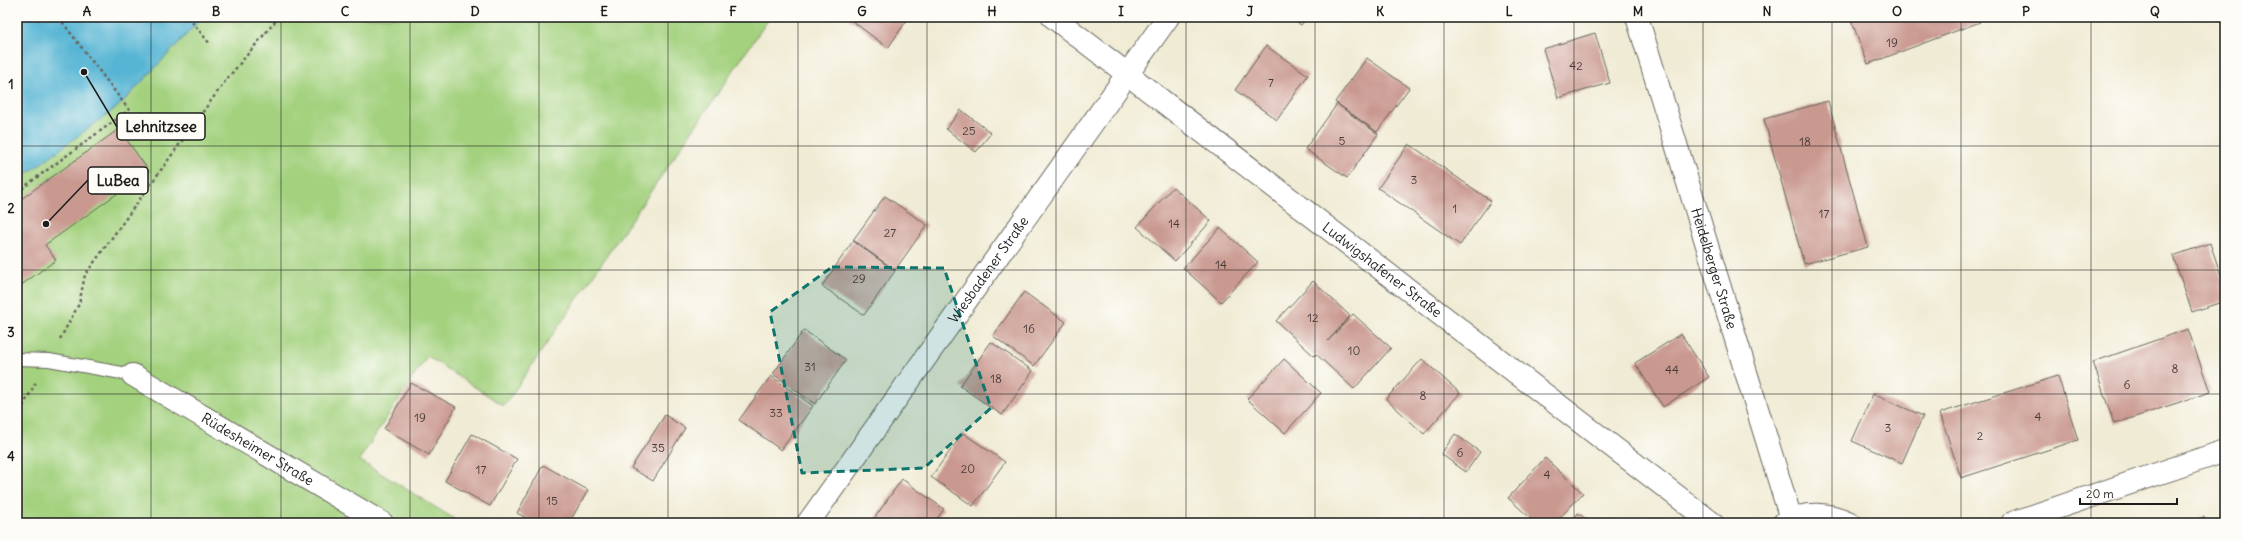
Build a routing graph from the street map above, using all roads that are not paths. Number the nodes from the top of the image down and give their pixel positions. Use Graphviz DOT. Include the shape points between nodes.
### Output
graph roads {
  1 [pos="1053,17"];
  2 [pos="1168,17"];
  3 [pos="1637,17"];
  4 [pos="1128,74"];
  5 [pos="17,359"];
  6 [pos="133,375"];
  7 [pos="2225,451"];
  8 [pos="1787,521"];
  9 [pos="382,523"];
  10 [pos="808,523"];
  11 [pos="1712,523"];
  12 [pos="1850,523"];
  13 [pos="2012,523"];
  1 -- 4 [label="street, Ludwigshafener Straße"];
  2 -- 4 [label="street, Wiesbadener Straße"];
  3 -- 8 [label="street, Heidelberger Straße"];
  4 -- 10 [label="street, Wiesbadener Straße"];
  4 -- 11 [label="street, Ludwigshafener Straße"];
  5 -- 6 [label="lane" via="49,360"];
  6 -- 9 [label="street, Rüdesheimer Straße"];
  7 -- 13 [label="street"];
  8 -- 12 [label="street" via="1813,514 1835,516"];
}
